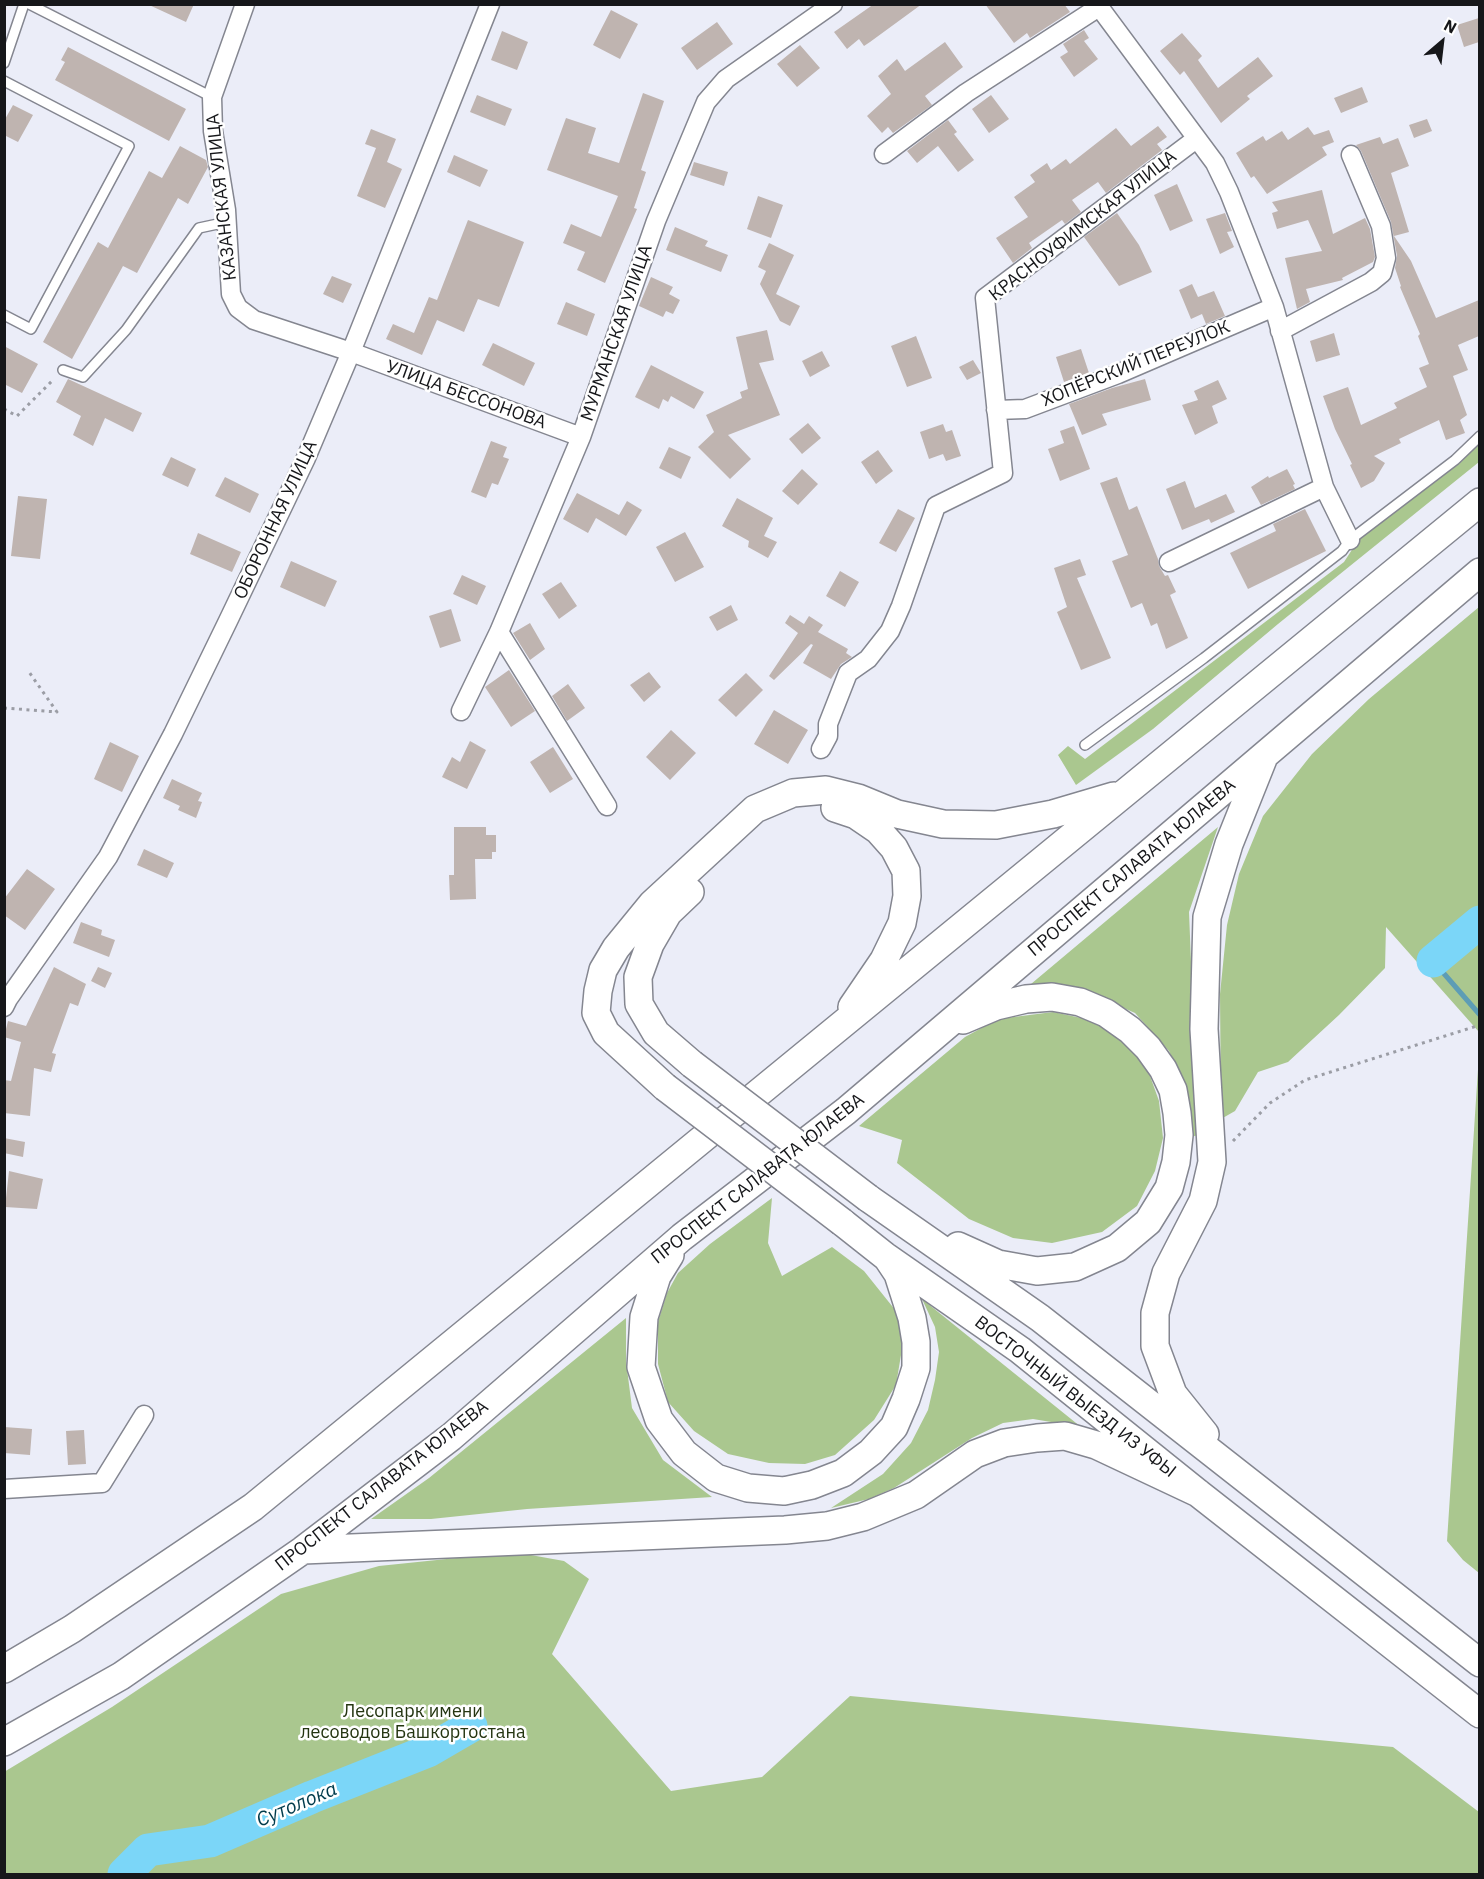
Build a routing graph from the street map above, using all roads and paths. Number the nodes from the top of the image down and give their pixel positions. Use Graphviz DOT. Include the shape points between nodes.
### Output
graph roads {
  1 [pos="24,4"];
  2 [pos="29,4"];
  3 [pos="245,4"];
  4 [pos="490,4"];
  5 [pos="833,4"];
  6 [pos="1098,6"];
  7 [pos="4,63"];
  8 [pos="4,81"];
  9 [pos="212,97"];
  10 [pos="1196,140"];
  11 [pos="884,154"];
  12 [pos="1351,155"];
  13 [pos="227,222"];
  14 [pos="1274,307"];
  15 [pos="4,315"];
  16 [pos="1281,331"];
  17 [pos="351,352"];
  18 [pos="63,370"];
  19 [pos="4,409"];
  20 [pos="996,410"];
  21 [pos="1479,436"];
  22 [pos="581,437"];
  23 [pos="1324,487"];
  24 [pos="1479,502"];
  25 [pos="1350,540"];
  26 [pos="1169,562"];
  27 [pos="1479,572"];
  28 [pos="499,632"];
  29 [pos="29,672"];
  30 [pos="4,708"];
  31 [pos="461,711"];
  32 [pos="1085,745"];
  33 [pos="821,749"];
  34 [pos="1265,756"];
  35 [pos="1126,792"];
  36 [pos="607,806"];
  37 [pos="4,1007"];
  38 [pos="1479,1025"];
  39 [pos="940,1030"];
  40 [pos="836,1031"];
  41 [pos="1212,1162"];
  42 [pos="901,1221"];
  43 [pos="682,1237"];
  44 [pos="885,1256"];
  45 [pos="144,1415"];
  46 [pos="1224,1463"];
  47 [pos="4,1489"];
  48 [pos="1198,1493"];
  49 [pos="303,1550"];
  50 [pos="1479,1663"];
  51 [pos="4,1669"];
  52 [pos="1479,1714"];
  53 [pos="4,1742"];
  1 -- 7 [label="lane"];
  2 -- 9 [label="lane"];
  3 -- 9 [label="street, КАЗАНСКАЯ УЛИЦА"];
  4 -- 17 [label="street, ОБОРОННАЯ УЛИЦА"];
  5 -- 22 [label="street, МУРМАНСКАЯ УЛИЦА" via="726,79 706,102 656,221"];
  6 -- 10 [label="street"];
  6 -- 11 [label="street" via="966,93"];
  8 -- 15 [label="lane" via="129,146 32,329"];
  9 -- 13 [label="street, КАЗАНСКАЯ УЛИЦА" via="213,131"];
  10 -- 14 [label="street" via="1215,163"];
  10 -- 20 [label="street, КРАСНОУФИМСКАЯ УЛИЦА" via="985,298"];
  12 -- 16 [label="street" via="1381,226 1386,258 1382,273"];
  13 -- 17 [label="street, КАЗАНСКАЯ УЛИЦА" via="231,294 238,308 254,320"];
  13 -- 18 [label="lane" via="199,228 126,330 83,377"];
  14 -- 16 [label="street"];
  14 -- 20 [label="street, ХОПЁРСКИЙ ПЕРЕУЛОК" via="1025,409"];
  16 -- 23 [label="street"];
  17 -- 22 [label="street, УЛИЦА БЕССОНОВА"];
  17 -- 37 [label="street, ОБОРОННАЯ УЛИЦА" via="306,458 168,744 108,857"];
  18 -- 19 [label="path" via="17,416"];
  20 -- 33 [label="street, КРАСНОУФИМСКАЯ УЛИЦА" via="1003,472 936,506 890,631 868,659 848,673"];
  21 -- 25 [label="lane" via="1455,460"];
  22 -- 28 [label="street, МУРМАНСКАЯ УЛИЦА"];
  23 -- 25 [label="street"];
  23 -- 26 [label="street"];
  24 -- 35 [label="main road"];
  25 -- 32 [label="lane" via="1204,658"];
  27 -- 34 [label="main road, ПРОСПЕКТ САЛАВАТА ЮЛАЕВА"];
  28 -- 31 [label="street, МУРМАНСКАЯ УЛИЦА"];
  28 -- 36 [label="street"];
  29 -- 30 [label="path" via="57,712"];
  34 -- 39 [label="main road, ПРОСПЕКТ САЛАВАТА ЮЛАЕВА"];
  34 -- 41 [label="main road" via="1229,844 1207,917 1204,1029"];
  35 -- 40 [label="main road"];
  35 -- 44 [label="main road, ВОСТОЧНЫЙ ВЫЕЗД ИЗ УФЫ, bridge" via="1053,814 996,825 944,824 897,814 826,790 793,793 755,809 652,904 603,970 596,1013 606,1033 665,1087"];
  38 -- 41 [label="path" via="1305,1080 1270,1103"];
  39 -- 42 [label="main road" via="996,1006 1026,999 1052,997 1080,1002 1106,1014 1148,1048 1173,1090 1179,1135 1176,1162 1169,1188 1148,1222 1117,1248 1075,1267 1036,1271 998,1264"];
  39 -- 43 [label="main road, ПРОСПЕКТ САЛАВАТА ЮЛАЕВА" via="846,1111"];
  40 -- 42 [label="main road, bridge" via="884,960 902,923 906,871 894,848 856,814 829,806 801,807 767,820 668,913 650,944 638,977 639,1004 656,1033 692,1064"];
  40 -- 51 [label="main road" via="253,1507 72,1629"];
  41 -- 46 [label="main road" via="1203,1201 1166,1273 1155,1313 1155,1346 1173,1394"];
  42 -- 46 [label="main road" via="1040,1318"];
  43 -- 44 [label="main road" via="657,1276 644,1317 641,1367 659,1420 684,1453 716,1478 748,1488 784,1491 843,1473 871,1452 894,1427 916,1368 916,1341 898,1274"];
  43 -- 49 [label="main road, ПРОСПЕКТ САЛАВАТА ЮЛАЕВА" via="451,1437"];
  44 -- 48 [label="main road, ВОСТОЧНЫЙ ВЫЕЗД ИЗ УФЫ" via="1020,1350"];
  45 -- 47 [label="street" via="102,1483"];
  46 -- 50 [label="main road"];
  48 -- 49 [label="main road" via="1096,1444 1065,1436 1004,1443 975,1454 916,1495 863,1517 827,1526"];
  48 -- 52 [label="main road, ВОСТОЧНЫЙ ВЫЕЗД ИЗ УФЫ"];
  49 -- 53 [label="main road, ПРОСПЕКТ САЛАВАТА ЮЛАЕВА" via="121,1676"];
}
